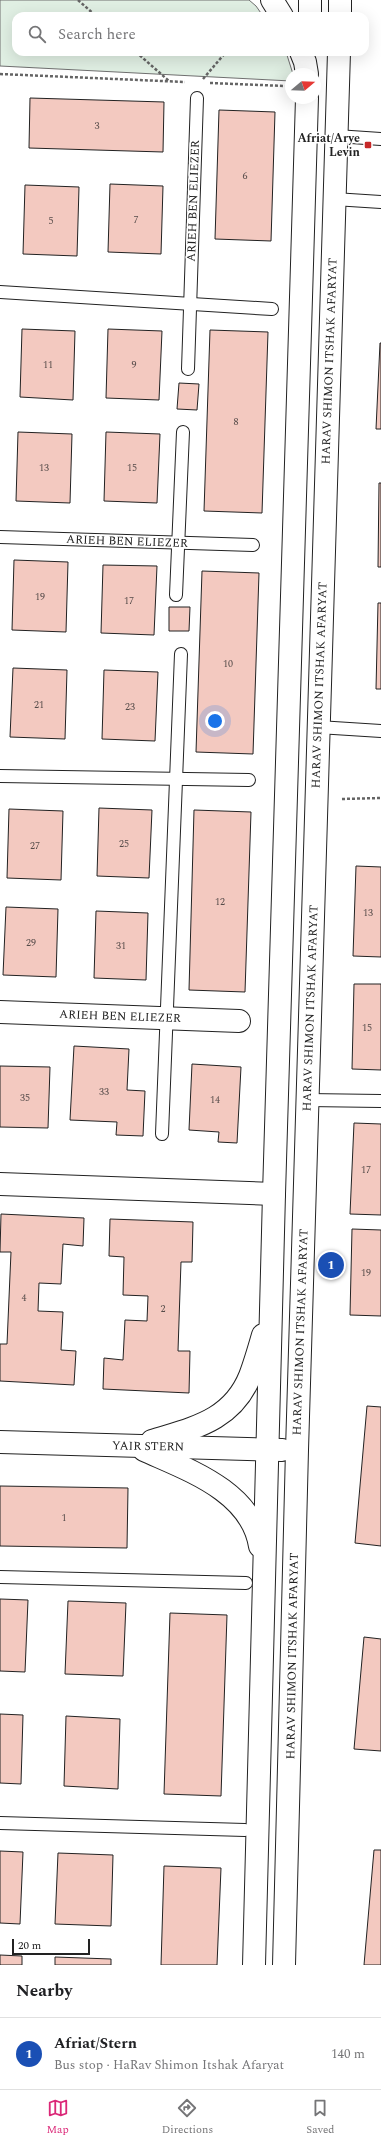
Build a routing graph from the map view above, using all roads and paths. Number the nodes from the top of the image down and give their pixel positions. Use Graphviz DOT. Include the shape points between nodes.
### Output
graph roads {
  1 [pos="78,0"];
  2 [pos="272,0"];
  3 [pos="310,0"];
  4 [pos="340,0"];
  5 [pos="92,12"];
  6 [pos="280,12"];
  7 [pos="310,12"];
  8 [pos="340,12"];
  9 [pos="141,56"];
  10 [pos="223,56"];
  11 [pos="303,56"];
  12 [pos="308,56"];
  13 [pos="339,56"];
  14 [pos="307,68"];
  15 [pos="308,68"];
  16 [pos="0,74"];
  17 [pos="169,81"];
  18 [pos="200,83"];
  19 [pos="285,87"];
  20 [pos="197,98"];
  21 [pos="307,104"];
  22 [pos="336,136"];
  23 [pos="381,139"];
  24 [pos="334,199"];
  25 [pos="381,202"];
  26 [pos="0,292"];
  27 [pos="190,304"];
  28 [pos="272,309"];
  29 [pos="188,369"];
  30 [pos="183,432"];
  31 [pos="0,537"];
  32 [pos="178,543"];
  33 [pos="253,545"];
  34 [pos="176,595"];
  35 [pos="181,654"];
  36 [pos="318,727"];
  37 [pos="381,731"];
  38 [pos="0,776"];
  39 [pos="176,779"];
  40 [pos="249,780"];
  41 [pos="381,798"];
  42 [pos="316,799"];
  43 [pos="0,1012"];
  44 [pos="166,1018"];
  45 [pos="239,1021"];
  46 [pos="307,1100"];
  47 [pos="381,1101"];
  48 [pos="162,1134"];
  49 [pos="0,1184"];
  50 [pos="274,1194"];
  51 [pos="271,1313"];
  52 [pos="0,1442"];
  53 [pos="135,1446"];
  54 [pos="267,1449"];
  55 [pos="297,1450"];
  56 [pos="264,1568"];
  57 [pos="0,1577"];
  58 [pos="246,1583"];
  59 [pos="0,1823"];
  60 [pos="245,1830"];
  61 [pos="254,1965"];
  62 [pos="284,1965"];
  1 -- 5 [label="path"];
  2 -- 6 [label="street"];
  3 -- 7 [label="street"];
  4 -- 8 [label="street"];
  9 -- 17 [label="path"];
  10 -- 18 [label="path"];
  11 -- 14 [label="street"];
  12 -- 15 [label="street"];
  13 -- 22 [label="street, HARAV SHIMON ITSHAK AFARYAT"];
  16 -- 17 [label="path"];
  17 -- 18 [label="path"];
  18 -- 19 [label="path"];
  18 -- 20 [label="path"];
  20 -- 27 [label="lane, ARIEH BEN ELIEZER"];
  21 -- 50 [label="street"];
  22 -- 23 [label="lane"];
  22 -- 24 [label="street, HARAV SHIMON ITSHAK AFARYAT"];
  24 -- 25 [label="lane"];
  24 -- 36 [label="street, HARAV SHIMON ITSHAK AFARYAT"];
  26 -- 27 [label="lane"];
  27 -- 28 [label="lane"];
  27 -- 29 [label="lane, ARIEH BEN ELIEZER"];
  30 -- 32 [label="lane"];
  31 -- 32 [label="lane, ARIEH BEN ELIEZER"];
  32 -- 33 [label="lane, ARIEH BEN ELIEZER"];
  32 -- 34 [label="lane"];
  35 -- 39 [label="lane"];
  36 -- 37 [label="lane"];
  36 -- 42 [label="street, HARAV SHIMON ITSHAK AFARYAT"];
  38 -- 39 [label="lane"];
  39 -- 40 [label="lane"];
  39 -- 44 [label="lane"];
  41 -- 42 [label="path"];
  42 -- 46 [label="street, HARAV SHIMON ITSHAK AFARYAT"];
  43 -- 44 [label="street, ARIEH BEN ELIEZER"];
  44 -- 45 [label="street, ARIEH BEN ELIEZER"];
  44 -- 48 [label="lane"];
  46 -- 47 [label="lane"];
  46 -- 55 [label="street, HARAV SHIMON ITSHAK AFARYAT"];
  49 -- 50 [label="street"];
  50 -- 51 [label="street"];
  51 -- 53 [label="street" via="249,1377 240,1395 229,1408 204,1424"];
  51 -- 54 [label="street"];
  52 -- 53 [label="street, YAIR STERN"];
  53 -- 54 [label="street, YAIR STERN"];
  53 -- 56 [label="street" via="198,1475 237,1502 259,1539"];
  54 -- 55 [label="street, YAIR STERN"];
  54 -- 56 [label="street"];
  55 -- 62 [label="street, HARAV SHIMON ITSHAK AFARYAT"];
  56 -- 61 [label="street"];
  57 -- 58 [label="lane"];
  59 -- 60 [label="lane"];
}
